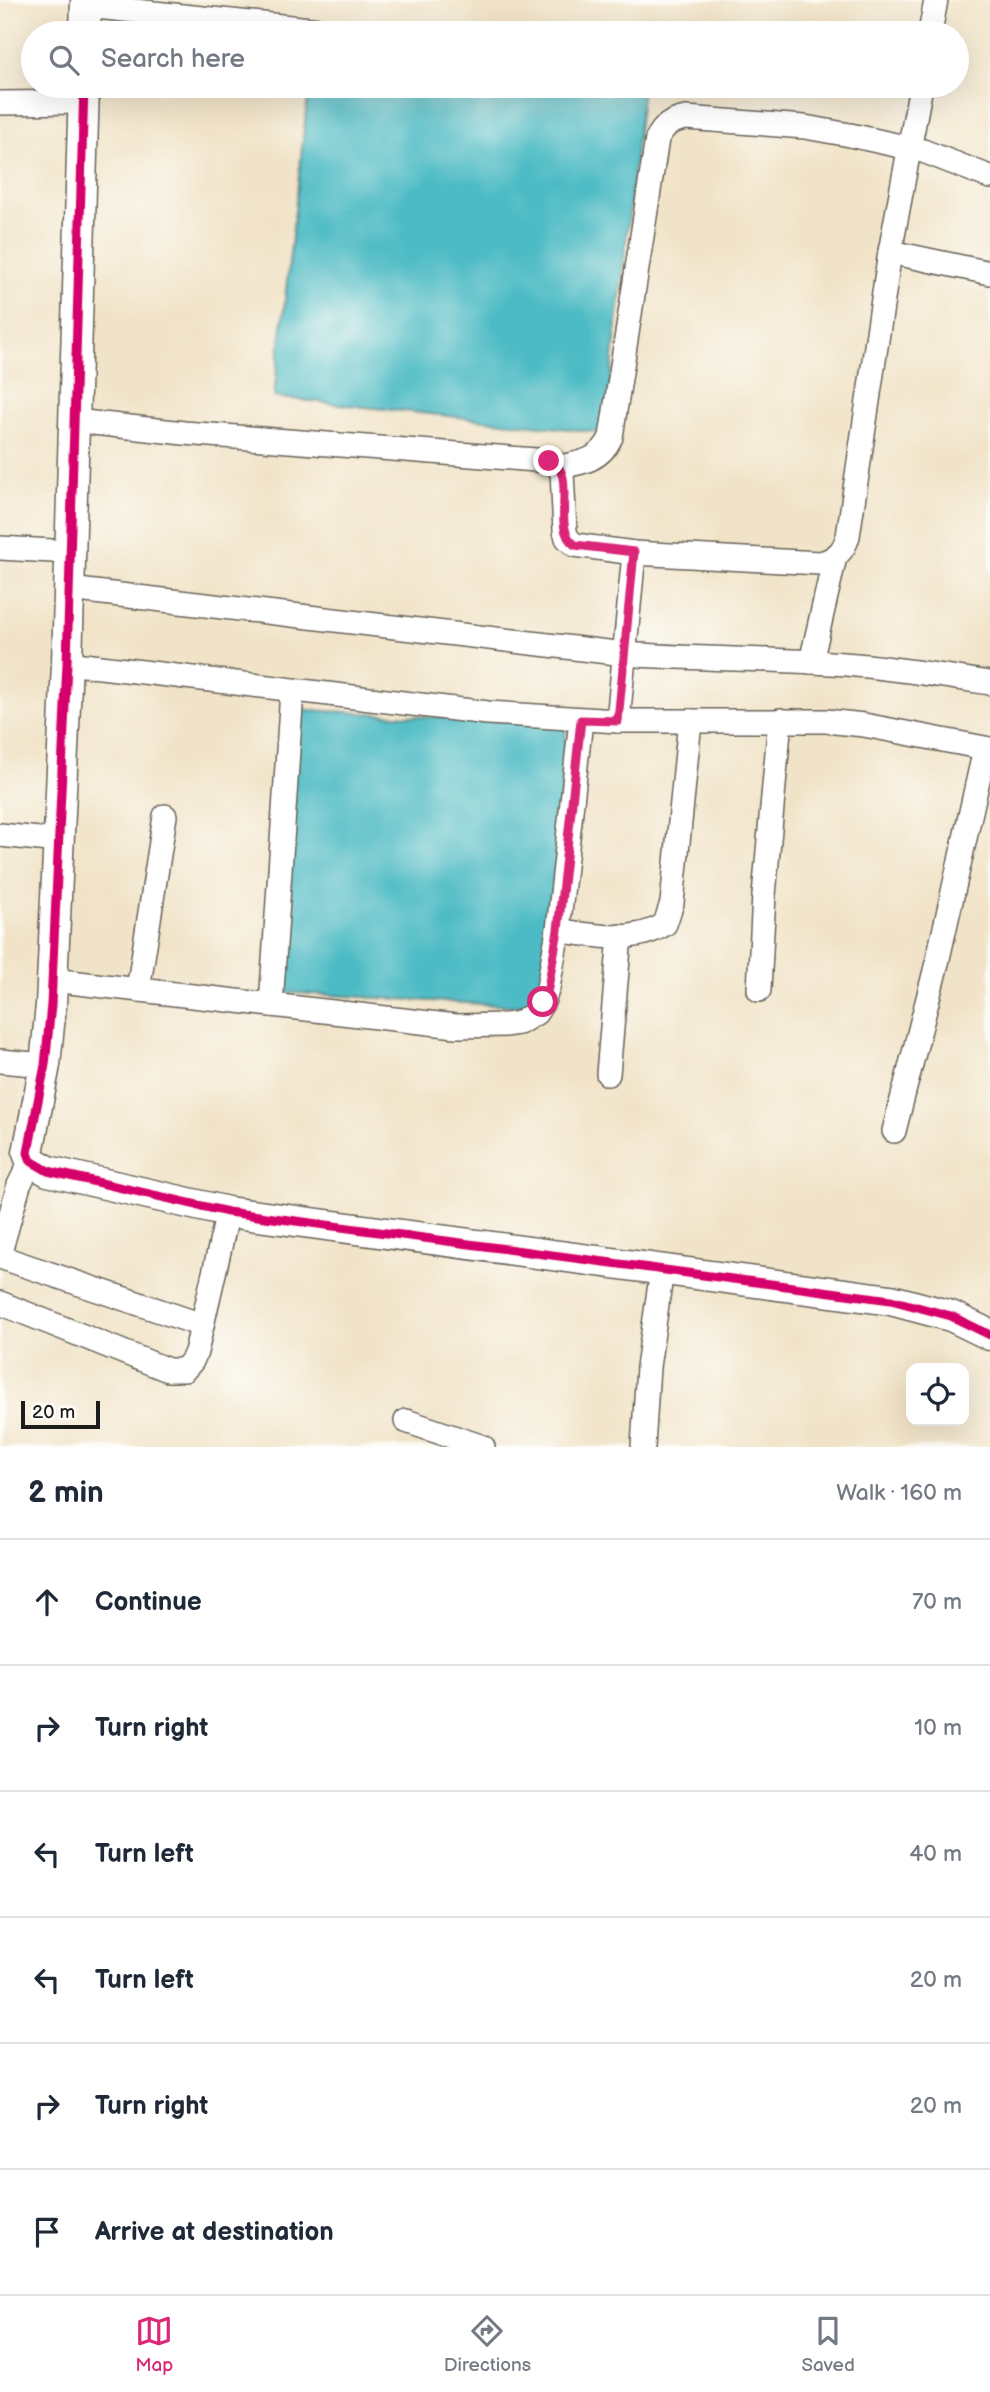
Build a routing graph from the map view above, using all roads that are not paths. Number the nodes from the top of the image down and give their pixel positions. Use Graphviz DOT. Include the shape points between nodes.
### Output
graph roads {
  1 [pos="936,0"];
  2 [pos="86,13"];
  3 [pos="192,21"];
  4 [pos="932,21"];
  5 [pos="47,98"];
  6 [pos="84,98"];
  7 [pos="919,98"];
  8 [pos="0,103"];
  9 [pos="910,148"];
  10 [pos="990,177"];
  11 [pos="890,253"];
  12 [pos="990,273"];
  13 [pos="75,421"];
  14 [pos="559,467"];
  15 [pos="0,548"];
  16 [pos="70,552"];
  17 [pos="634,552"];
  18 [pos="835,557"];
  19 [pos="69,589"];
  20 [pos="625,654"];
  21 [pos="811,662"];
  22 [pos="67,663"];
  23 [pos="990,683"];
  24 [pos="292,691"];
  25 [pos="581,720"];
  26 [pos="780,720"];
  27 [pos="618,721"];
  28 [pos="690,721"];
  29 [pos="987,749"];
  30 [pos="165,816"];
  31 [pos="0,835"];
  32 [pos="59,841"];
  33 [pos="558,930"];
  34 [pos="620,936"];
  35 [pos="52,980"];
  36 [pos="138,990"];
  37 [pos="758,990"];
  38 [pos="271,1005"];
  39 [pos="0,1061"];
  40 [pos="45,1065"];
  41 [pos="608,1074"];
  42 [pos="894,1131"];
  43 [pos="31,1161"];
  44 [pos="228,1212"];
  45 [pos="0,1254"];
  46 [pos="662,1270"];
  47 [pos="0,1303"];
  48 [pos="202,1325"];
  49 [pos="990,1335"];
  50 [pos="406,1421"];
  51 [pos="484,1447"];
  52 [pos="643,1447"];
  1 -- 4 [label="street"];
  2 -- 3 [label="street"];
  5 -- 8 [label="street"];
  6 -- 13 [label="street"];
  7 -- 9 [label="street"];
  9 -- 10 [label="street"];
  9 -- 11 [label="street"];
  9 -- 14 [label="street" via="805,127 732,120 686,118 663,127 657,139 611,437 597,456"];
  11 -- 12 [label="street"];
  11 -- 18 [label="street" via="848,536"];
  13 -- 14 [label="street" via="549,461"];
  13 -- 16 [label="street"];
  14 -- 17 [label="street" via="565,531 571,542"];
  15 -- 16 [label="street"];
  16 -- 19 [label="street"];
  17 -- 18 [label="street" via="820,563"];
  17 -- 20 [label="street"];
  18 -- 21 [label="street"];
  19 -- 20 [label="street"];
  19 -- 22 [label="street"];
  20 -- 21 [label="street"];
  20 -- 27 [label="street"];
  21 -- 23 [label="street" via="919,671"];
  22 -- 24 [label="street"];
  22 -- 32 [label="street"];
  24 -- 25 [label="street"];
  24 -- 38 [label="street"];
  25 -- 27 [label="street"];
  25 -- 33 [label="street"];
  26 -- 28 [label="street"];
  26 -- 29 [label="street" via="864,725"];
  26 -- 37 [label="street"];
  27 -- 28 [label="street"];
  28 -- 34 [label="street" via="670,916 650,932"];
  29 -- 42 [label="street"];
  30 -- 36 [label="street"];
  31 -- 32 [label="street"];
  32 -- 35 [label="street"];
  33 -- 34 [label="street"];
  33 -- 38 [label="street" via="543,1002 536,1013 519,1023 456,1026"];
  34 -- 41 [label="street"];
  35 -- 36 [label="street"];
  35 -- 40 [label="street"];
  36 -- 38 [label="street"];
  39 -- 40 [label="street"];
  40 -- 43 [label="street" via="28,1153"];
  43 -- 44 [label="street" via="48,1171"];
  43 -- 45 [label="street" via="19,1185"];
  44 -- 46 [label="street"];
  44 -- 48 [label="street"];
  45 -- 48 [label="street"];
  46 -- 49 [label="street" via="891,1300 951,1317"];
  46 -- 52 [label="street" via="648,1367"];
  47 -- 48 [label="street" via="178,1372 192,1361"];
  50 -- 51 [label="street"];
}
